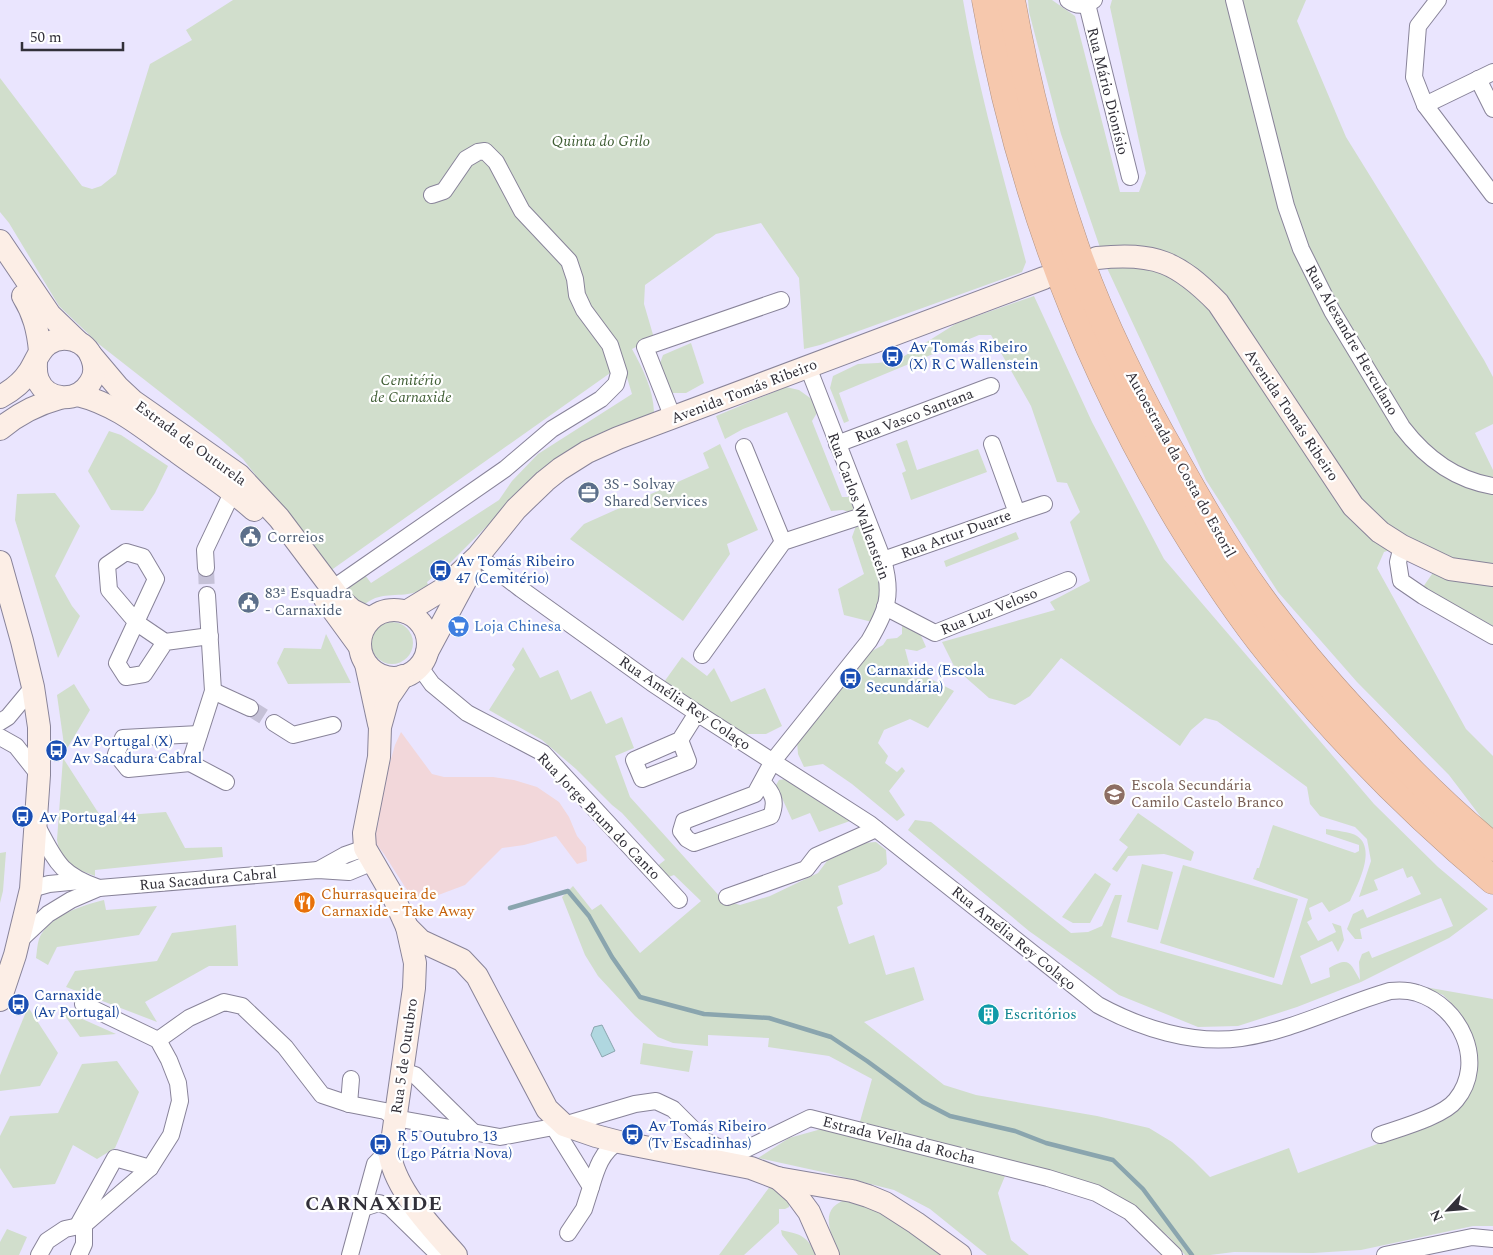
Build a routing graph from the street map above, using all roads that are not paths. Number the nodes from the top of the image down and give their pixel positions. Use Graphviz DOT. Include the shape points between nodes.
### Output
graph roads {
  1 [pos="986,0"];
  2 [pos="1011,0"];
  3 [pos="1068,0"];
  4 [pos="1234,0"];
  5 [pos="1438,0"];
  6 [pos="1090,2"];
  7 [pos="1493,72"];
  8 [pos="1478,79"];
  9 [pos="1425,105"];
  10 [pos="1493,109"];
  11 [pos="1130,177"];
  12 [pos="1492,194"];
  13 [pos="432,195"];
  14 [pos="0,241"];
  15 [pos="1097,258"];
  16 [pos="0,262"];
  17 [pos="1044,278"];
  18 [pos="780,300"];
  19 [pos="84,348"];
  20 [pos="38,356"];
  21 [pos="808,367"];
  22 [pos="991,386"];
  23 [pos="69,396"];
  24 [pos="0,397"];
  25 [pos="673,418"];
  26 [pos="0,429"];
  27 [pos="837,444"];
  28 [pos="992,444"];
  29 [pos="744,447"];
  30 [pos="1493,486"];
  31 [pos="233,491"];
  32 [pos="1044,504"];
  33 [pos="1017,513"];
  34 [pos="865,515"];
  35 [pos="783,542"];
  36 [pos="1402,546"];
  37 [pos="478,556"];
  38 [pos="883,560"];
  39 [pos="0,562"];
  40 [pos="206,568"];
  41 [pos="1493,575"];
  42 [pos="1068,580"];
  43 [pos="332,589"];
  44 [pos="207,595"];
  45 [pos="885,607"];
  46 [pos="406,612"];
  47 [pos="370,619"];
  48 [pos="210,636"];
  49 [pos="1493,636"];
  50 [pos="165,642"];
  51 [pos="363,655"];
  52 [pos="702,655"];
  53 [pos="416,665"];
  54 [pos="33,687"];
  55 [pos="212,691"];
  56 [pos="250,708"];
  57 [pos="697,713"];
  58 [pos="0,722"];
  59 [pos="274,723"];
  60 [pos="333,725"];
  61 [pos="380,727"];
  62 [pos="199,734"];
  63 [pos="0,737"];
  64 [pos="680,740"];
  65 [pos="773,761"];
  66 [pos="190,763"];
  67 [pos="39,775"];
  68 [pos="226,782"];
  69 [pos="762,782"];
  70 [pos="37,826"];
  71 [pos="876,829"];
  72 [pos="1493,847"];
  73 [pos="369,855"];
  74 [pos="1493,880"];
  75 [pos="80,882"];
  76 [pos="98,888"];
  77 [pos="31,889"];
  78 [pos="727,896"];
  79 [pos="71,900"];
  80 [pos="679,900"];
  81 [pos="407,927"];
  82 [pos="18,942"];
  83 [pos="450,953"];
  84 [pos="6,965"];
  85 [pos="415,972"];
  86 [pos="0,1000"];
  87 [pos="83,1004"];
  88 [pos="158,1040"];
  89 [pos="403,1071"];
  90 [pos="351,1079"];
  91 [pos="349,1104"];
  92 [pos="395,1118"];
  93 [pos="558,1125"];
  94 [pos="472,1132"];
  95 [pos="1380,1135"];
  96 [pos="619,1142"];
  97 [pos="390,1156"];
  98 [pos="150,1168"];
  99 [pos="777,1178"];
  100 [pos="591,1187"];
  101 [pos="852,1191"];
  102 [pos="363,1208"];
  103 [pos="81,1226"];
  104 [pos="568,1233"];
  105 [pos="818,1234"];
  106 [pos="1493,1239"];
  107 [pos="40,1255"];
  108 [pos="79,1255"];
  109 [pos="350,1255"];
  110 [pos="439,1255"];
  111 [pos="456,1255"];
  112 [pos="828,1255"];
  113 [pos="960,1255"];
  114 [pos="1174,1255"];
  115 [pos="1385,1255"];
  1 -- 74 [label="highway, Autoestrada da Costa do Estoril" via="1022,164 1042,227 1085,340 1124,422 1168,501 1211,571 1269,652 1303,692 1419,816"];
  2 -- 72 [label="highway, Autoestrada da Costa do Estoril" via="1039,130 1076,248 1119,354 1167,446 1234,560 1294,642 1394,754"];
  3 -- 6 [label="street, Rua Mário Dionísio" via="1075,4"];
  4 -- 30 [label="street, Rua Alexandre Herculano" via="1286,206 1319,288 1414,443 1454,474"];
  5 -- 9 [label="street" via="1418,26 1414,77"];
  6 -- 11 [label="street, Rua Mário Dionísio"];
  7 -- 8 [label="street"];
  8 -- 9 [label="street"];
  8 -- 10 [label="street"];
  9 -- 12 [label="street"];
  13 -- 43 [label="street" via="444,192 466,159 485,151 496,162 522,211 569,261 577,295 610,345 619,373 616,384 600,399 552,429 505,469"];
  14 -- 19 [label="street, Estrada de Outurela" via="50,316"];
  15 -- 36 [label="street, Avenida Tomás Ribeiro" via="1142,257 1163,262 1184,272 1201,286 1218,303 1353,506 1380,532"];
  16 -- 20 [label="street" via="33,313 37,325"];
  17 -- 21 [label="street, Avenida Tomás Ribeiro"];
  18 -- 25 [label="street" via="645,347"];
  19 -- 20 [label="street" via="67,339 57,340 48,344"];
  19 -- 23 [label="street" via="94,363 94,373 86,389"];
  19 -- 43 [label="street, Estrada de Outurela" via="133,401 239,475 279,518"];
  20 -- 23 [label="street" via="35,371 43,388 51,394"];
  20 -- 24 [label="street" via="20,383"];
  21 -- 25 [label="street, Avenida Tomás Ribeiro"];
  21 -- 27 [label="street, Rua Carlos Wallenstein"];
  22 -- 27 [label="street, Rua Vasco Santana"];
  23 -- 26 [label="street" via="40,403"];
  23 -- 31 [label="street, Estrada de Outurela" via="104,403 127,416"];
  25 -- 37 [label="street, Avenida Tomás Ribeiro" via="618,438 560,469 516,509"];
  27 -- 34 [label="street, Rua Carlos Wallenstein"];
  28 -- 33 [label="street, Rua Artur Duarte"];
  29 -- 35 [label="street"];
  31 -- 40 [label="street" via="205,550"];
  31 -- 51 [label="street, Estrada de Outurela" via="292,551"];
  32 -- 33 [label="street"];
  33 -- 38 [label="street, Rua Artur Duarte"];
  34 -- 35 [label="street"];
  34 -- 38 [label="street, Rua Carlos Wallenstein"];
  35 -- 52 [label="street"];
  36 -- 41 [label="street, Avenida Tomás Ribeiro" via="1450,569"];
  36 -- 49 [label="street" via="1398,562 1401,581"];
  37 -- 46 [label="street, Avenida Tomás Ribeiro" via="442,590"];
  37 -- 53 [label="street, Avenida Tomás Ribeiro"];
  37 -- 57 [label="street, Rua Amélia Rey Colaço"];
  38 -- 45 [label="street, Rua Carlos Wallenstein" via="889,592"];
  39 -- 54 [label="street"];
  42 -- 45 [label="street, Rua Luz Veloso" via="935,632"];
  43 -- 47 [label="street, Estrada de Outurela" via="352,610"];
  44 -- 48 [label="street"];
  45 -- 65 [label="street, Rua Carlos Wallenstein" via="869,641"];
  46 -- 47 [label="street" via="387,610"];
  46 -- 53 [label="street" via="421,624 428,643"];
  47 -- 51 [label="street" via="360,637"];
  48 -- 50 [label="street"];
  48 -- 55 [label="street"];
  50 -- 50 [label="street" via="137,623 117,663 126,677 144,674"];
  51 -- 53 [label="street" via="374,671 393,678"];
  51 -- 61 [label="street, Avenida Tomás Ribeiro"];
  53 -- 61 [label="street, Avenida Tomás Ribeiro" via="388,698"];
  53 -- 80 [label="street, Rua Jorge Brum do Canto" via="432,684 467,713 543,753"];
  54 -- 58 [label="street"];
  54 -- 67 [label="street" via="39,727"];
  55 -- 56 [label="street"];
  55 -- 62 [label="street"];
  57 -- 64 [label="street"];
  57 -- 65 [label="street, Rua Amélia Rey Colaço"];
  59 -- 60 [label="street" via="293,735"];
  61 -- 73 [label="street, Avenida Tomás Ribeiro" via="364,833"];
  62 -- 66 [label="street"];
  62 -- 66 [label="street" via="123,738 116,754 128,769"];
  63 -- 67 [label="street" via="16,746"];
  65 -- 69 [label="street, Rua Carlos Wallenstein"];
  65 -- 71 [label="street, Rua Amélia Rey Colaço"];
  66 -- 68 [label="street"];
  67 -- 70 [label="street"];
  69 -- 69 [label="street, Rua Carlos Wallenstein" via="755,794 684,822 680,831 694,843 771,816 775,806 772,793"];
  70 -- 75 [label="street, Rua Sacadura Cabral" via="59,866"];
  70 -- 77 [label="street"];
  71 -- 78 [label="street" via="816,856 806,869"];
  71 -- 95 [label="street, Rua Amélia Rey Colaço" via="1098,1005 1136,1023 1192,1037 1241,1038 1273,1031 1390,991 1407,990 1432,1000 1448,1013 1466,1037 1470,1058 1464,1087 1448,1108"];
  73 -- 76 [label="street, Rua Sacadura Cabral" via="344,855 318,870"];
  73 -- 81 [label="street"];
  75 -- 76 [label="street, Rua Sacadura Cabral"];
  75 -- 77 [label="street, Rua Sacadura Cabral"];
  76 -- 79 [label="street, Rua Sacadura Cabral"];
  77 -- 79 [label="street" via="49,897"];
  77 -- 82 [label="street"];
  79 -- 82 [label="street, Rua Sacadura Cabral" via="48,914"];
  81 -- 83 [label="street" via="422,941"];
  81 -- 85 [label="street, Rua 5 de Outubro"];
  82 -- 84 [label="street"];
  83 -- 85 [label="street" via="441,952 428,957"];
  83 -- 93 [label="street" via="477,976 546,1109"];
  84 -- 86 [label="street"];
  85 -- 89 [label="street, Rua 5 de Outubro"];
  87 -- 88 [label="street"];
  88 -- 91 [label="street, Estrada Velha da Rocha" via="189,1018 224,1002 242,1006 285,1048 322,1095"];
  88 -- 98 [label="street" via="178,1083 180,1101 171,1135"];
  89 -- 92 [label="street, Rua 5 de Outubro"];
  89 -- 94 [label="street" via="415,1075"];
  90 -- 91 [label="street"];
  91 -- 92 [label="street, Estrada Velha da Rocha" via="385,1111"];
  92 -- 94 [label="street, Estrada Velha da Rocha"];
  92 -- 97 [label="street, Rua 5 de Outubro"];
  93 -- 94 [label="street, Estrada Velha da Rocha" via="500,1137"];
  93 -- 96 [label="street"];
  93 -- 100 [label="street"];
  93 -- 114 [label="street, Estrada Velha da Rocha" via="656,1101 673,1109 705,1141 722,1149 744,1150 810,1118 1096,1193 1130,1212"];
  96 -- 99 [label="street" via="751,1168"];
  96 -- 100 [label="street" via="610,1146 596,1169"];
  97 -- 102 [label="street" via="375,1164"];
  97 -- 111 [label="street, Rua 5 de Outubro" via="392,1167 410,1200"];
  98 -- 103 [label="street"];
  98 -- 103 [label="street" via="115,1158"];
  99 -- 101 [label="street"];
  99 -- 105 [label="street" via="796,1193"];
  100 -- 104 [label="street" via="584,1209"];
  101 -- 105 [label="street" via="832,1197 820,1213"];
  101 -- 113 [label="street" via="885,1203"];
  102 -- 109 [label="street"];
  102 -- 110 [label="street" via="379,1203 390,1207"];
  103 -- 107 [label="street" via="65,1229 47,1241"];
  103 -- 108 [label="street" via="84,1244"];
  105 -- 112 [label="street"];
  106 -- 115 [label="street" via="1472,1237"];
}
